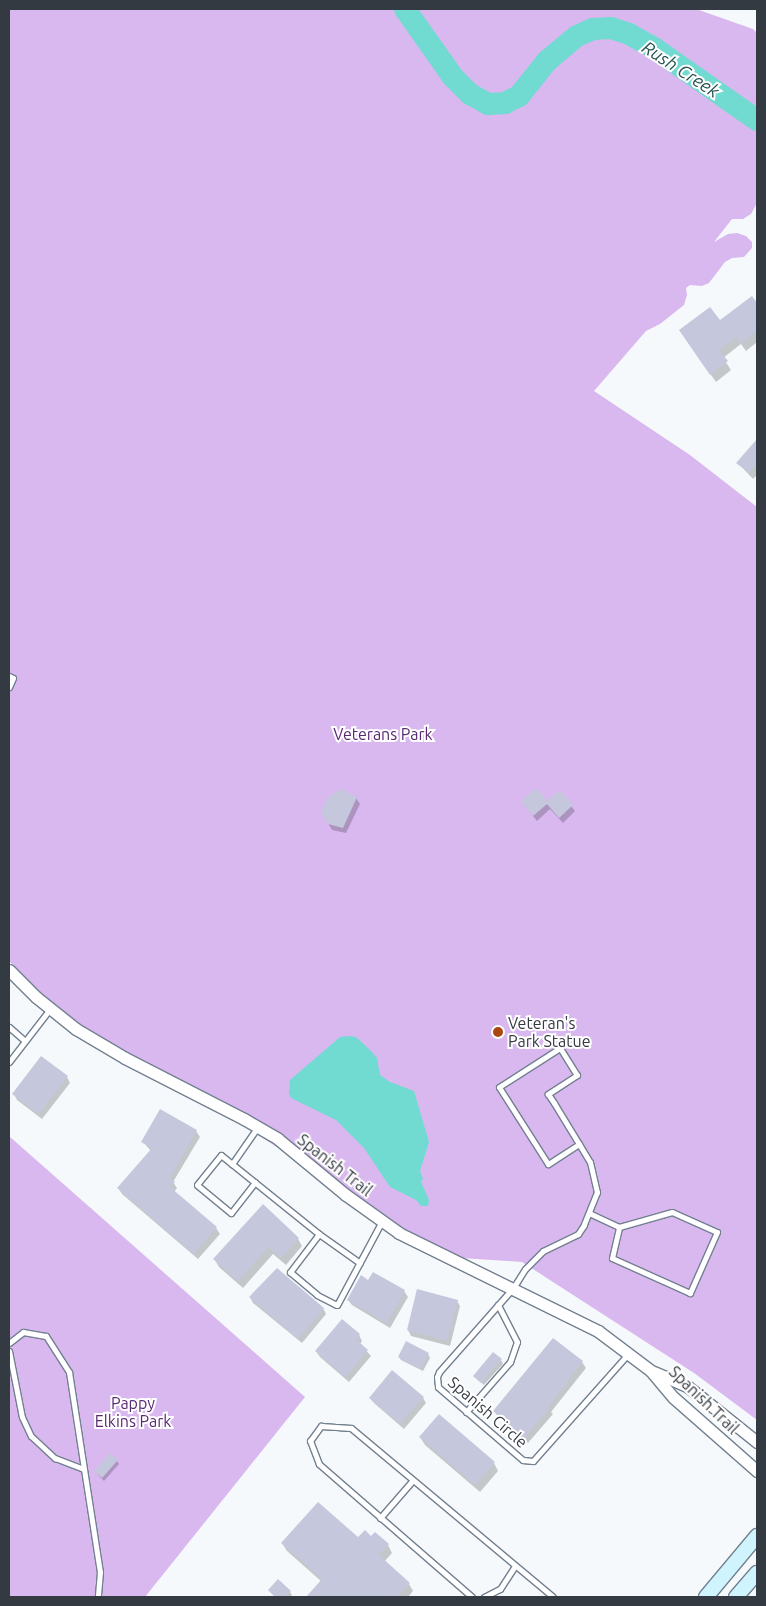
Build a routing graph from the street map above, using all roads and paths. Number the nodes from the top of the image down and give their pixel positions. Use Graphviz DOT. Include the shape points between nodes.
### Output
graph roads {
  1 [pos="9,676"];
  2 [pos="9,687"];
  3 [pos="9,970"];
  4 [pos="50,1008"];
  5 [pos="9,1027"];
  6 [pos="26,1040"];
  7 [pos="9,1062"];
  8 [pos="257,1127"];
  9 [pos="579,1144"];
  10 [pos="232,1164"];
  11 [pos="255,1182"];
  12 [pos="589,1213"];
  13 [pos="382,1221"];
  14 [pos="619,1227"];
  15 [pos="319,1234"];
  16 [pos="360,1263"];
  17 [pos="513,1288"];
  18 [pos="498,1305"];
  19 [pos="9,1343"];
  20 [pos="9,1351"];
  21 [pos="628,1354"];
  22 [pos="651,1371"];
  23 [pos="466,1412"];
  24 [pos="757,1442"];
  25 [pos="83,1469"];
  26 [pos="757,1471"];
  27 [pos="412,1480"];
  28 [pos="380,1518"];
  29 [pos="757,1536"];
  30 [pos="514,1566"];
  31 [pos="757,1573"];
  32 [pos="98,1597"];
  33 [pos="472,1597"];
  34 [pos="484,1597"];
  35 [pos="553,1597"];
  36 [pos="706,1597"];
  37 [pos="736,1597"];
  1 -- 2 [label="lane" via="13,678"];
  3 -- 4 [label="street, Spanish Trail"];
  4 -- 6 [label="lane"];
  4 -- 8 [label="street, Spanish Trail" via="125,1058"];
  5 -- 6 [label="lane"];
  6 -- 7 [label="lane"];
  8 -- 10 [label="lane"];
  8 -- 13 [label="street, Spanish Trail" via="278,1139"];
  9 -- 9 [label="lane, Spanish Circle" via="548,1094 577,1075 560,1048 500,1087 548,1164"];
  9 -- 12 [label="lane, Spanish Circle" via="595,1178 597,1192"];
  10 -- 11 [label="lane"];
  10 -- 11 [label="lane" via="221,1156 198,1185 231,1213"];
  11 -- 15 [label="lane"];
  12 -- 14 [label="lane"];
  12 -- 17 [label="lane, Spanish Circle" via="578,1234 543,1251 525,1269"];
  13 -- 16 [label="lane"];
  13 -- 17 [label="street, Spanish Trail" via="426,1248"];
  14 -- 14 [label="lane" via="672,1212 717,1232 690,1293 612,1258"];
  15 -- 16 [label="lane"];
  15 -- 16 [label="lane" via="290,1272 317,1295 338,1305"];
  17 -- 18 [label="lane, Spanish Circle"];
  17 -- 21 [label="street, Spanish Trail" via="598,1331"];
  18 -- 23 [label="lane" via="517,1342 510,1362"];
  18 -- 23 [label="lane, Spanish Circle" via="437,1377 440,1391"];
  19 -- 25 [label="lane" via="23,1332 46,1336 69,1372"];
  20 -- 25 [label="lane" via="22,1417 31,1436 55,1458"];
  21 -- 22 [label="street, Spanish Trail"];
  21 -- 23 [label="lane, Spanish Circle" via="533,1461 523,1460"];
  22 -- 24 [label="street, Spanish Trail" via="686,1386"];
  22 -- 26 [label="street, Spanish Trail" via="674,1398"];
  25 -- 32 [label="lane" via="100,1572"];
  27 -- 28 [label="lane"];
  27 -- 28 [label="lane" via="351,1428 320,1426 310,1441 319,1464"];
  27 -- 30 [label="lane"];
  28 -- 33 [label="lane"];
  29 -- 36 [label="main road"];
  30 -- 34 [label="lane" via="500,1589"];
  30 -- 35 [label="lane"];
  31 -- 37 [label="main road"];
}
